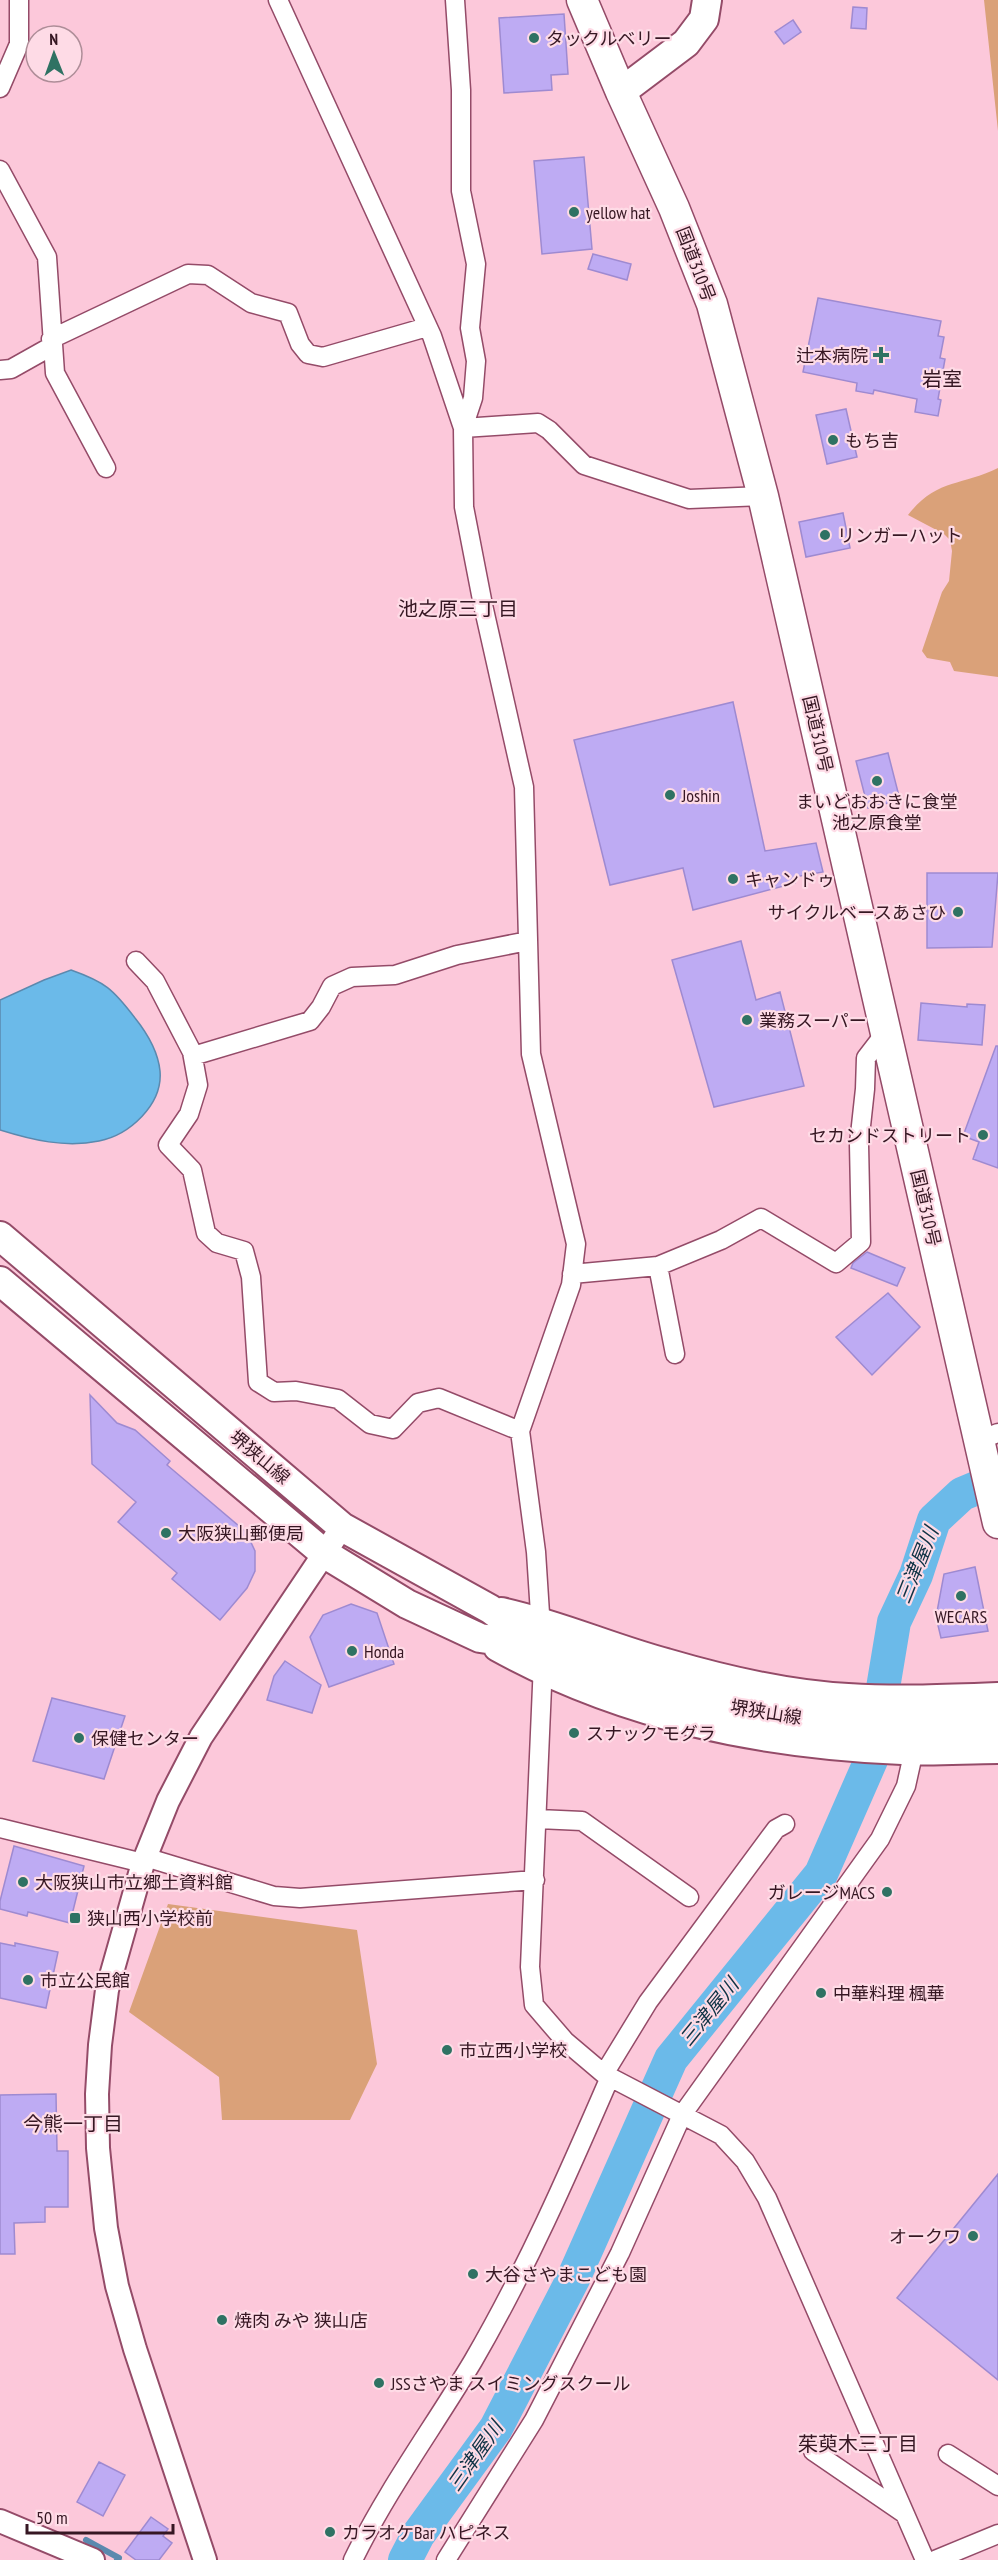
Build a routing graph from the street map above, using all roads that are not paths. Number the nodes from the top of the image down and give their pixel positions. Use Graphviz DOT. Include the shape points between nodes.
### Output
graph roads {
  1 [pos="20,0"];
  2 [pos="278,0"];
  3 [pos="455,0"];
  4 [pos="582,0"];
  5 [pos="707,0"];
  6 [pos="0,88"];
  7 [pos="621,92"];
  8 [pos="0,170"];
  9 [pos="427,327"];
  10 [pos="51,343"];
  11 [pos="0,370"];
  12 [pos="463,428"];
  13 [pos="106,468"];
  14 [pos="764,496"];
  15 [pos="528,941"];
  16 [pos="136,961"];
  17 [pos="886,1032"];
  18 [pos="193,1056"];
  19 [pos="0,1236"];
  20 [pos="658,1266"];
  21 [pos="572,1274"];
  22 [pos="0,1281"];
  23 [pos="675,1354"];
  24 [pos="520,1431"];
  25 [pos="989,1436"];
  26 [pos="996,1510"];
  27 [pos="342,1527"];
  28 [pos="325,1554"];
  29 [pos="542,1647"];
  30 [pos="998,1697"];
  31 [pos="998,1723"];
  32 [pos="998,1749"];
  33 [pos="909,1750"];
  34 [pos="538,1819"];
  35 [pos="785,1824"];
  36 [pos="0,1828"];
  37 [pos="144,1860"];
  38 [pos="536,1880"];
  39 [pos="689,1897"];
  40 [pos="607,2075"];
  41 [pos="679,2113"];
  42 [pos="813,2451"];
  43 [pos="948,2454"];
  44 [pos="998,2486"];
  45 [pos="905,2514"];
  46 [pos="0,2521"];
  47 [pos="998,2534"];
  48 [pos="93,2560"];
  49 [pos="205,2560"];
  50 [pos="353,2560"];
  51 [pos="446,2560"];
  52 [pos="925,2560"];
  53 [pos="935,2560"];
  1 -- 6 [label="street" via="19,44"];
  2 -- 9 [label="street"];
  3 -- 12 [label="street" via="461,90 461,190 476,264 470,328 476,361 473,398"];
  4 -- 7 [label="highway, 国道310号"];
  5 -- 7 [label="main road" via="704,18 686,43"];
  7 -- 14 [label="highway, 国道310号" via="712,304"];
  8 -- 10 [label="street" via="47,257"];
  9 -- 10 [label="street" via="323,357 308,354 288,313 251,303 208,275 188,274"];
  9 -- 12 [label="street"];
  10 -- 11 [label="street" via="11,369"];
  10 -- 13 [label="street" via="55,373"];
  12 -- 14 [label="street" via="538,423 584,465 689,499"];
  12 -- 15 [label="street" via="464,507 526,803"];
  14 -- 17 [label="highway, 国道310号"];
  15 -- 18 [label="street" via="457,955 395,975 352,977 332,986 309,1021"];
  15 -- 21 [label="street" via="531,1054 576,1245"];
  16 -- 18 [label="street" via="155,981"];
  17 -- 20 [label="street" via="866,1058 859,1144 861,1242 836,1263 761,1218 721,1240"];
  17 -- 25 [label="highway, 国道310号"];
  18 -- 24 [label="street" via="198,1084 189,1114 168,1145 192,1170 206,1233 217,1243 244,1251 251,1277 258,1382 274,1392 296,1391 338,1399 370,1424 393,1429 418,1403 439,1398"];
  19 -- 27 [label="main road, 堺狭山線"];
  20 -- 21 [label="street"];
  20 -- 23 [label="street"];
  21 -- 24 [label="street"];
  22 -- 28 [label="main road, 堺狭山線"];
  24 -- 29 [label="street" via="536,1552"];
  25 -- 26 [label="highway, 国道310号"];
  27 -- 28 [label="street"];
  27 -- 29 [label="main road, 堺狭山線" via="490,1609"];
  28 -- 29 [label="main road, 堺狭山線" via="407,1604 480,1638"];
  28 -- 37 [label="street" via="201,1737 168,1801"];
  29 -- 30 [label="main road" via="573,1634 759,1687 846,1698"];
  29 -- 31 [label="main road, 堺狭山線" via="732,1708 823,1721 891,1725"];
  29 -- 33 [label="main road" via="632,1707 733,1732 837,1746"];
  29 -- 34 [label="street"];
  32 -- 33 [label="main road"];
  33 -- 41 [label="street" via="906,1786 880,1839"];
  34 -- 38 [label="street"];
  34 -- 39 [label="street" via="582,1821"];
  35 -- 40 [label="street" via="776,1829 648,2002"];
  36 -- 37 [label="street"];
  37 -- 38 [label="street" via="274,1896 300,1898"];
  37 -- 49 [label="street" via="104,2012 97,2094 101,2192 117,2286"];
  38 -- 40 [label="street" via="530,1967 534,2005 565,2041"];
  40 -- 41 [label="street"];
  40 -- 50 [label="street" via="555,2204 510,2296 373,2518"];
  41 -- 45 [label="street" via="721,2135 745,2161 767,2198"];
  41 -- 51 [label="street" via="620,2253 534,2420"];
  42 -- 45 [label="street"];
  43 -- 44 [label="street"];
  45 -- 52 [label="street"];
  46 -- 48 [label="street"];
  47 -- 53 [label="street"];
}
